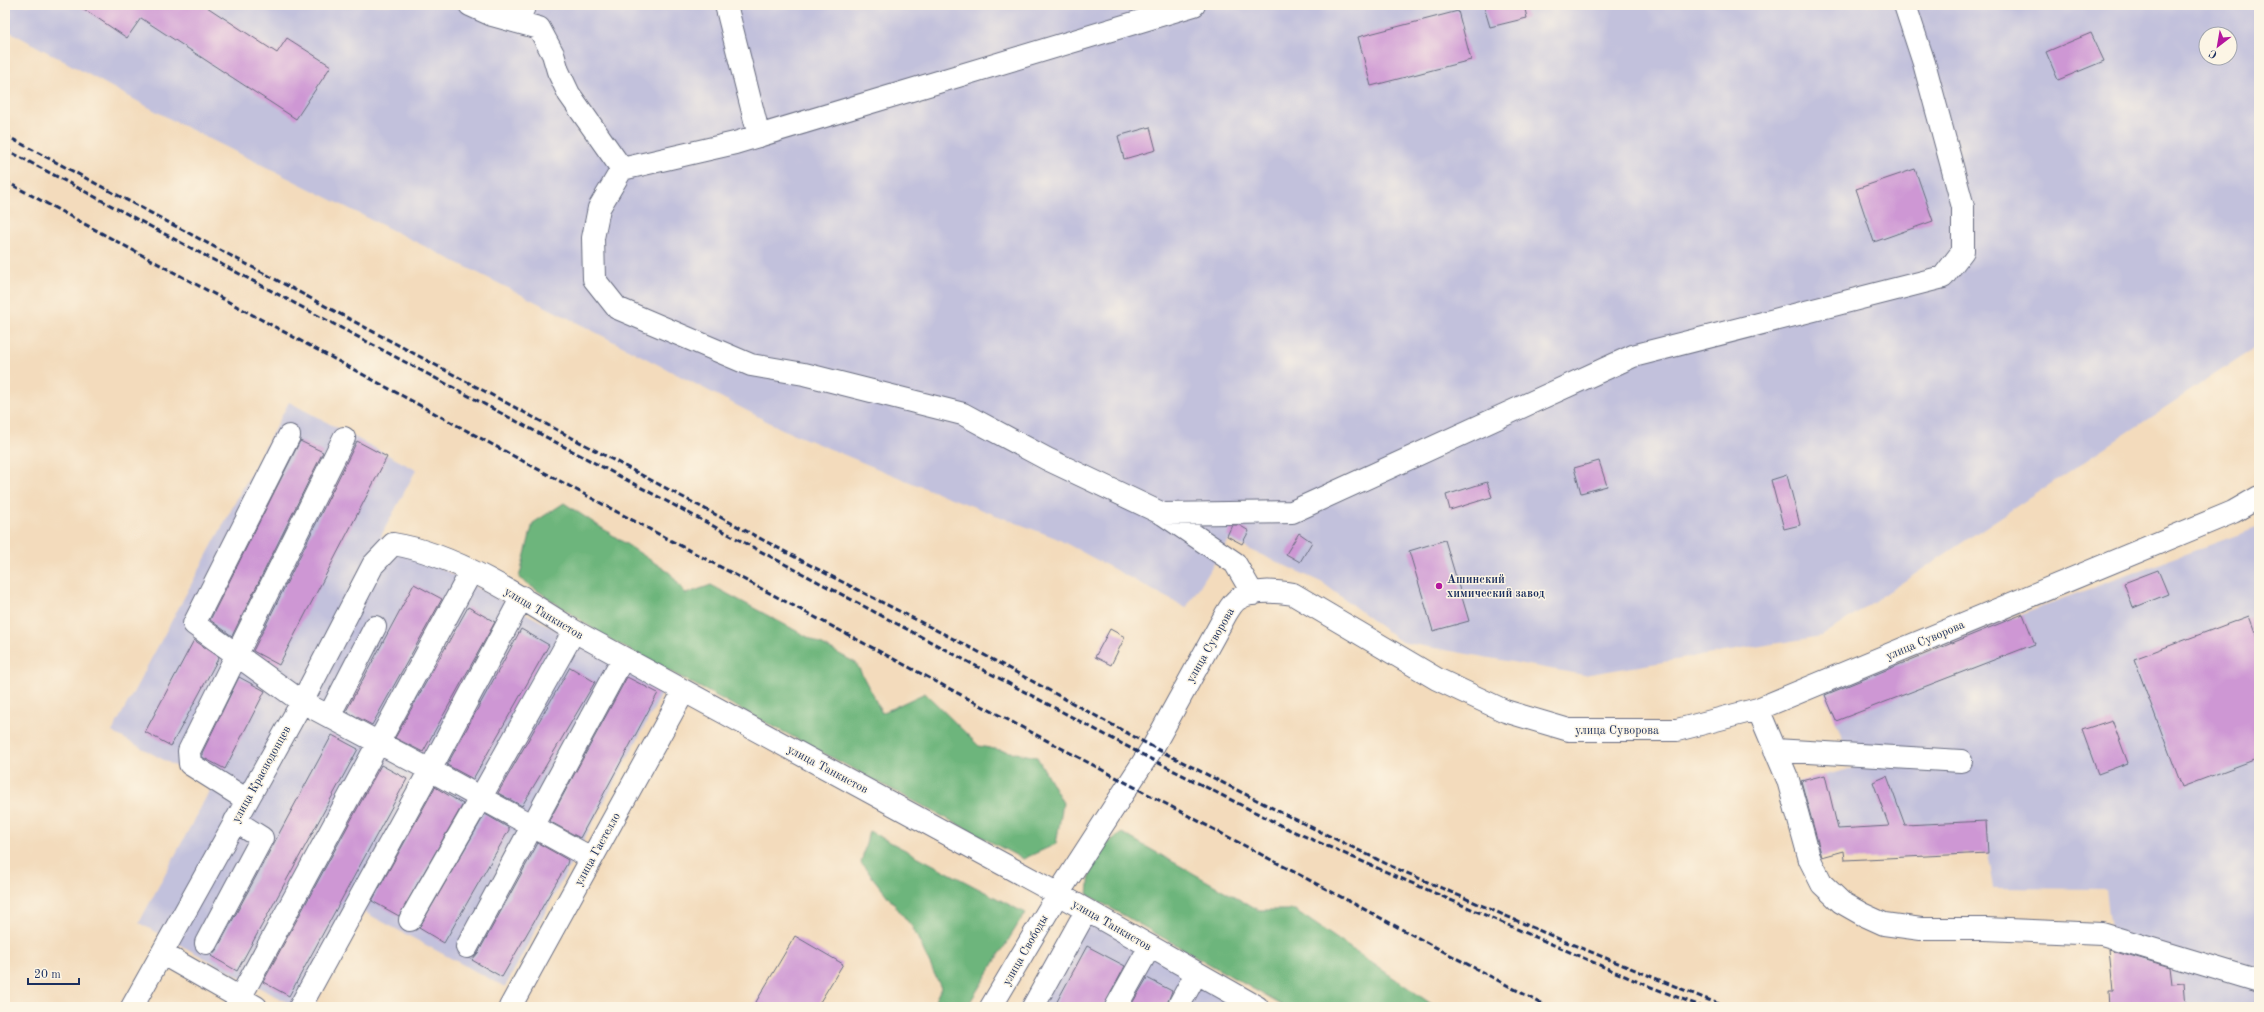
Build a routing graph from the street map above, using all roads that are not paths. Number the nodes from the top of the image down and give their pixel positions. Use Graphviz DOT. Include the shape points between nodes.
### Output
graph roads {
  1 [pos="470,5"];
  2 [pos="726,5"];
  3 [pos="1194,5"];
  4 [pos="1905,5"];
  5 [pos="521,13"];
  6 [pos="760,136"];
  7 [pos="622,169"];
  8 [pos="289,436"];
  9 [pos="344,438"];
  10 [pos="2259,497"];
  11 [pos="1163,514"];
  12 [pos="393,544"];
  13 [pos="471,572"];
  14 [pos="1252,594"];
  15 [pos="522,597"];
  16 [pos="375,627"];
  17 [pos="574,631"];
  18 [pos="238,654"];
  19 [pos="623,658"];
  20 [pos="684,691"];
  21 [pos="302,702"];
  22 [pos="1758,709"];
  23 [pos="329,716"];
  24 [pos="378,742"];
  25 [pos="1775,750"];
  26 [pos="1961,761"];
  27 [pos="430,770"];
  28 [pos="481,797"];
  29 [pos="247,800"];
  30 [pos="235,821"];
  31 [pos="533,827"];
  32 [pos="591,858"];
  33 [pos="1054,900"];
  34 [pos="410,920"];
  35 [pos="1080,922"];
  36 [pos="206,943"];
  37 [pos="467,947"];
  38 [pos="163,954"];
  39 [pos="1144,957"];
  40 [pos="2259,981"];
  41 [pos="1191,983"];
  42 [pos="248,1003"];
  43 [pos="132,1007"];
  44 [pos="300,1007"];
  45 [pos="510,1007"];
  46 [pos="992,1007"];
  47 [pos="1033,1007"];
  48 [pos="1116,1007"];
  49 [pos="1178,1007"];
  50 [pos="1234,1007"];
  51 [pos="1257,1007"];
  1 -- 5 [label="street"];
  2 -- 6 [label="street"];
  3 -- 6 [label="street"];
  4 -- 11 [label="street" via="1924,63 1963,207 1963,251 1943,277 1633,356 1292,512"];
  5 -- 7 [label="street" via="539,28 569,94"];
  6 -- 7 [label="street"];
  7 -- 11 [label="street" via="599,208 593,238 594,279 617,308 751,365 804,374 963,414 1047,459"];
  8 -- 18 [label="street" via="194,624"];
  9 -- 18 [label="street"];
  10 -- 22 [label="street, улица Суворова" via="2232,512"];
  11 -- 14 [label="street" via="1235,563"];
  12 -- 13 [label="street, улица Танкистов" via="416,548"];
  12 -- 21 [label="street, улица Краснодонцев" via="373,565"];
  13 -- 15 [label="street, улица Танкистов"];
  13 -- 24 [label="street"];
  14 -- 22 [label="street, улица Суворова" via="1275,591 1293,594 1437,679 1505,711 1569,730 1677,730"];
  14 -- 33 [label="street, улица Суворова" via="1237,600 1226,614 1153,748"];
  15 -- 17 [label="street, улица Танкистов"];
  15 -- 27 [label="street"];
  16 -- 23 [label="street"];
  17 -- 19 [label="street, улица Танкистов"];
  17 -- 28 [label="street"];
  18 -- 21 [label="street"];
  18 -- 29 [label="street" via="189,751 190,764"];
  19 -- 20 [label="street, улица Танкистов"];
  19 -- 31 [label="street"];
  20 -- 32 [label="street, улица Гастелло"];
  20 -- 33 [label="street, улица Танкистов"];
  21 -- 23 [label="street"];
  21 -- 29 [label="street, улица Краснодонцев"];
  22 -- 25 [label="street"];
  23 -- 24 [label="street"];
  24 -- 27 [label="street"];
  24 -- 42 [label="street"];
  25 -- 26 [label="street"];
  25 -- 40 [label="street" via="1788,780 1813,866 1822,884 1841,902 1862,914 1884,924 1921,929 2102,934"];
  27 -- 28 [label="street"];
  27 -- 44 [label="street"];
  28 -- 31 [label="street"];
  28 -- 34 [label="street"];
  29 -- 30 [label="street, улица Краснодонцев"];
  30 -- 36 [label="street" via="262,838"];
  30 -- 38 [label="street, улица Краснодонцев"];
  31 -- 32 [label="street"];
  31 -- 37 [label="street"];
  32 -- 45 [label="street, улица Гастелло"];
  33 -- 35 [label="street"];
  33 -- 46 [label="street, улица Свободы"];
  33 -- 51 [label="street, улица Танкистов"];
  35 -- 39 [label="street"];
  35 -- 47 [label="street"];
  38 -- 42 [label="street"];
  38 -- 43 [label="street, улица Краснодонцев"];
  39 -- 41 [label="street"];
  39 -- 48 [label="street"];
  41 -- 49 [label="street"];
  41 -- 50 [label="street"];
}
